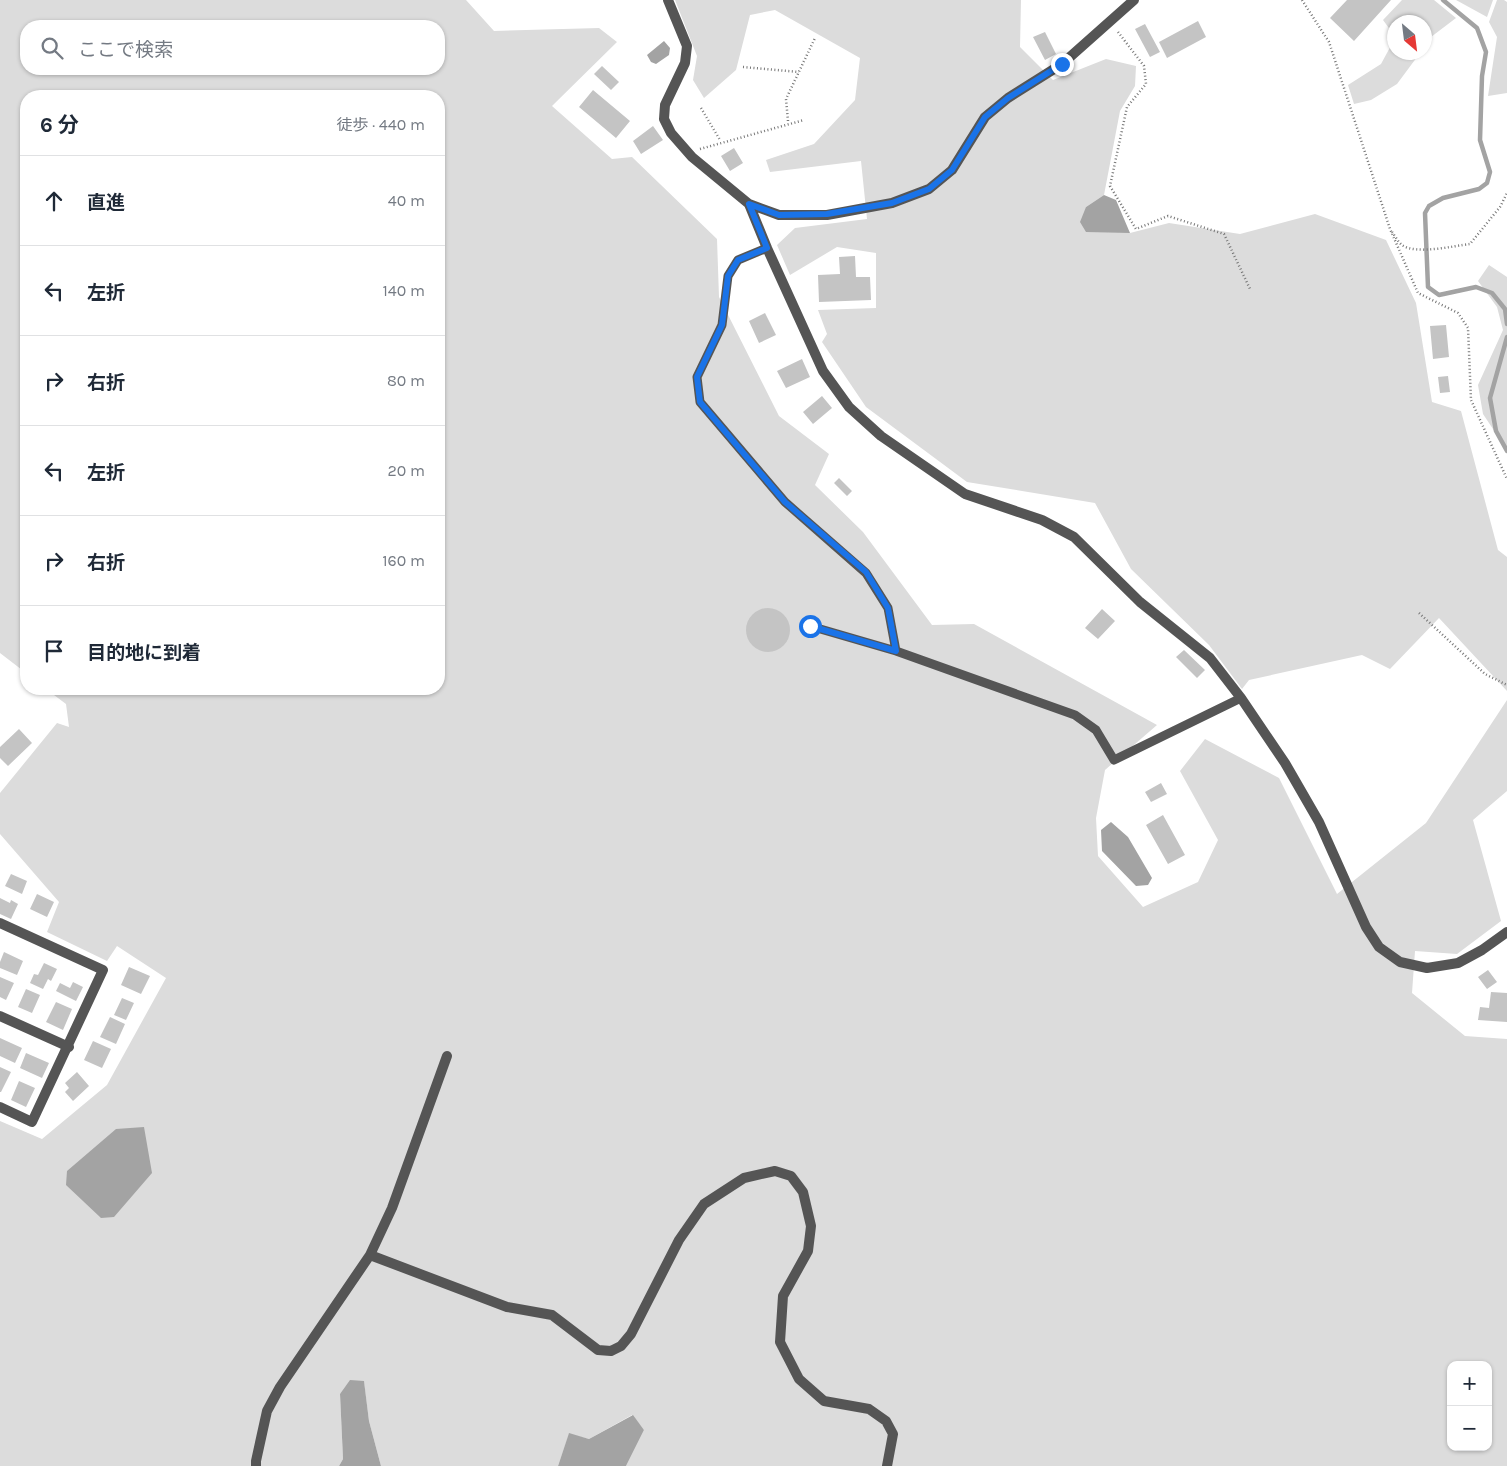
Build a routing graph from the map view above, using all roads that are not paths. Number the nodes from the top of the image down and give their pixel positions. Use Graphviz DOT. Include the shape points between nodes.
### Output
graph roads {
  1 [pos="668,0"];
  2 [pos="1134,0"];
  3 [pos="749,204"];
  4 [pos="767,248"];
  5 [pos="810,626"];
  6 [pos="896,651"];
  7 [pos="1240,698"];
  8 [pos="0,923"];
  9 [pos="1507,932"];
  10 [pos="0,1016"];
  11 [pos="68,1046"];
  12 [pos="447,1056"];
  13 [pos="0,1107"];
  14 [pos="370,1255"];
  15 [pos="256,1466"];
  16 [pos="886,1466"];
  1 -- 3 [label="street" via="687,46 686,63 665,105 664,119 671,133 692,157"];
  2 -- 3 [label="street" via="1062,64 1008,98 985,117 952,170 929,189 892,203 827,214 779,215"];
  3 -- 4 [label="street"];
  4 -- 6 [label="lane" via="738,260 728,276 722,325 697,377 700,402 785,502 866,572 888,608"];
  4 -- 7 [label="street" via="823,371 849,407 881,436 965,494 1042,520 1074,537 1140,602 1210,658"];
  5 -- 6 [label="lane"];
  6 -- 7 [label="lane" via="1075,714 1096,730 1114,760"];
  7 -- 9 [label="street" via="1285,763 1319,822 1366,928 1379,947 1400,962 1427,968 1458,963"];
  8 -- 11 [label="street" via="102,970"];
  10 -- 11 [label="street"];
  11 -- 13 [label="street" via="32,1122"];
  12 -- 14 [label="street" via="392,1208"];
  14 -- 15 [label="street" via="271,1403"];
  14 -- 16 [label="street" via="507,1307 552,1315 598,1350 611,1351 621,1346 630,1334 679,1240 704,1204 744,1178 775,1171 792,1176 803,1192 811,1226 808,1251 783,1296 780,1342 799,1379 824,1401 869,1409 886,1421 893,1434"];
}
